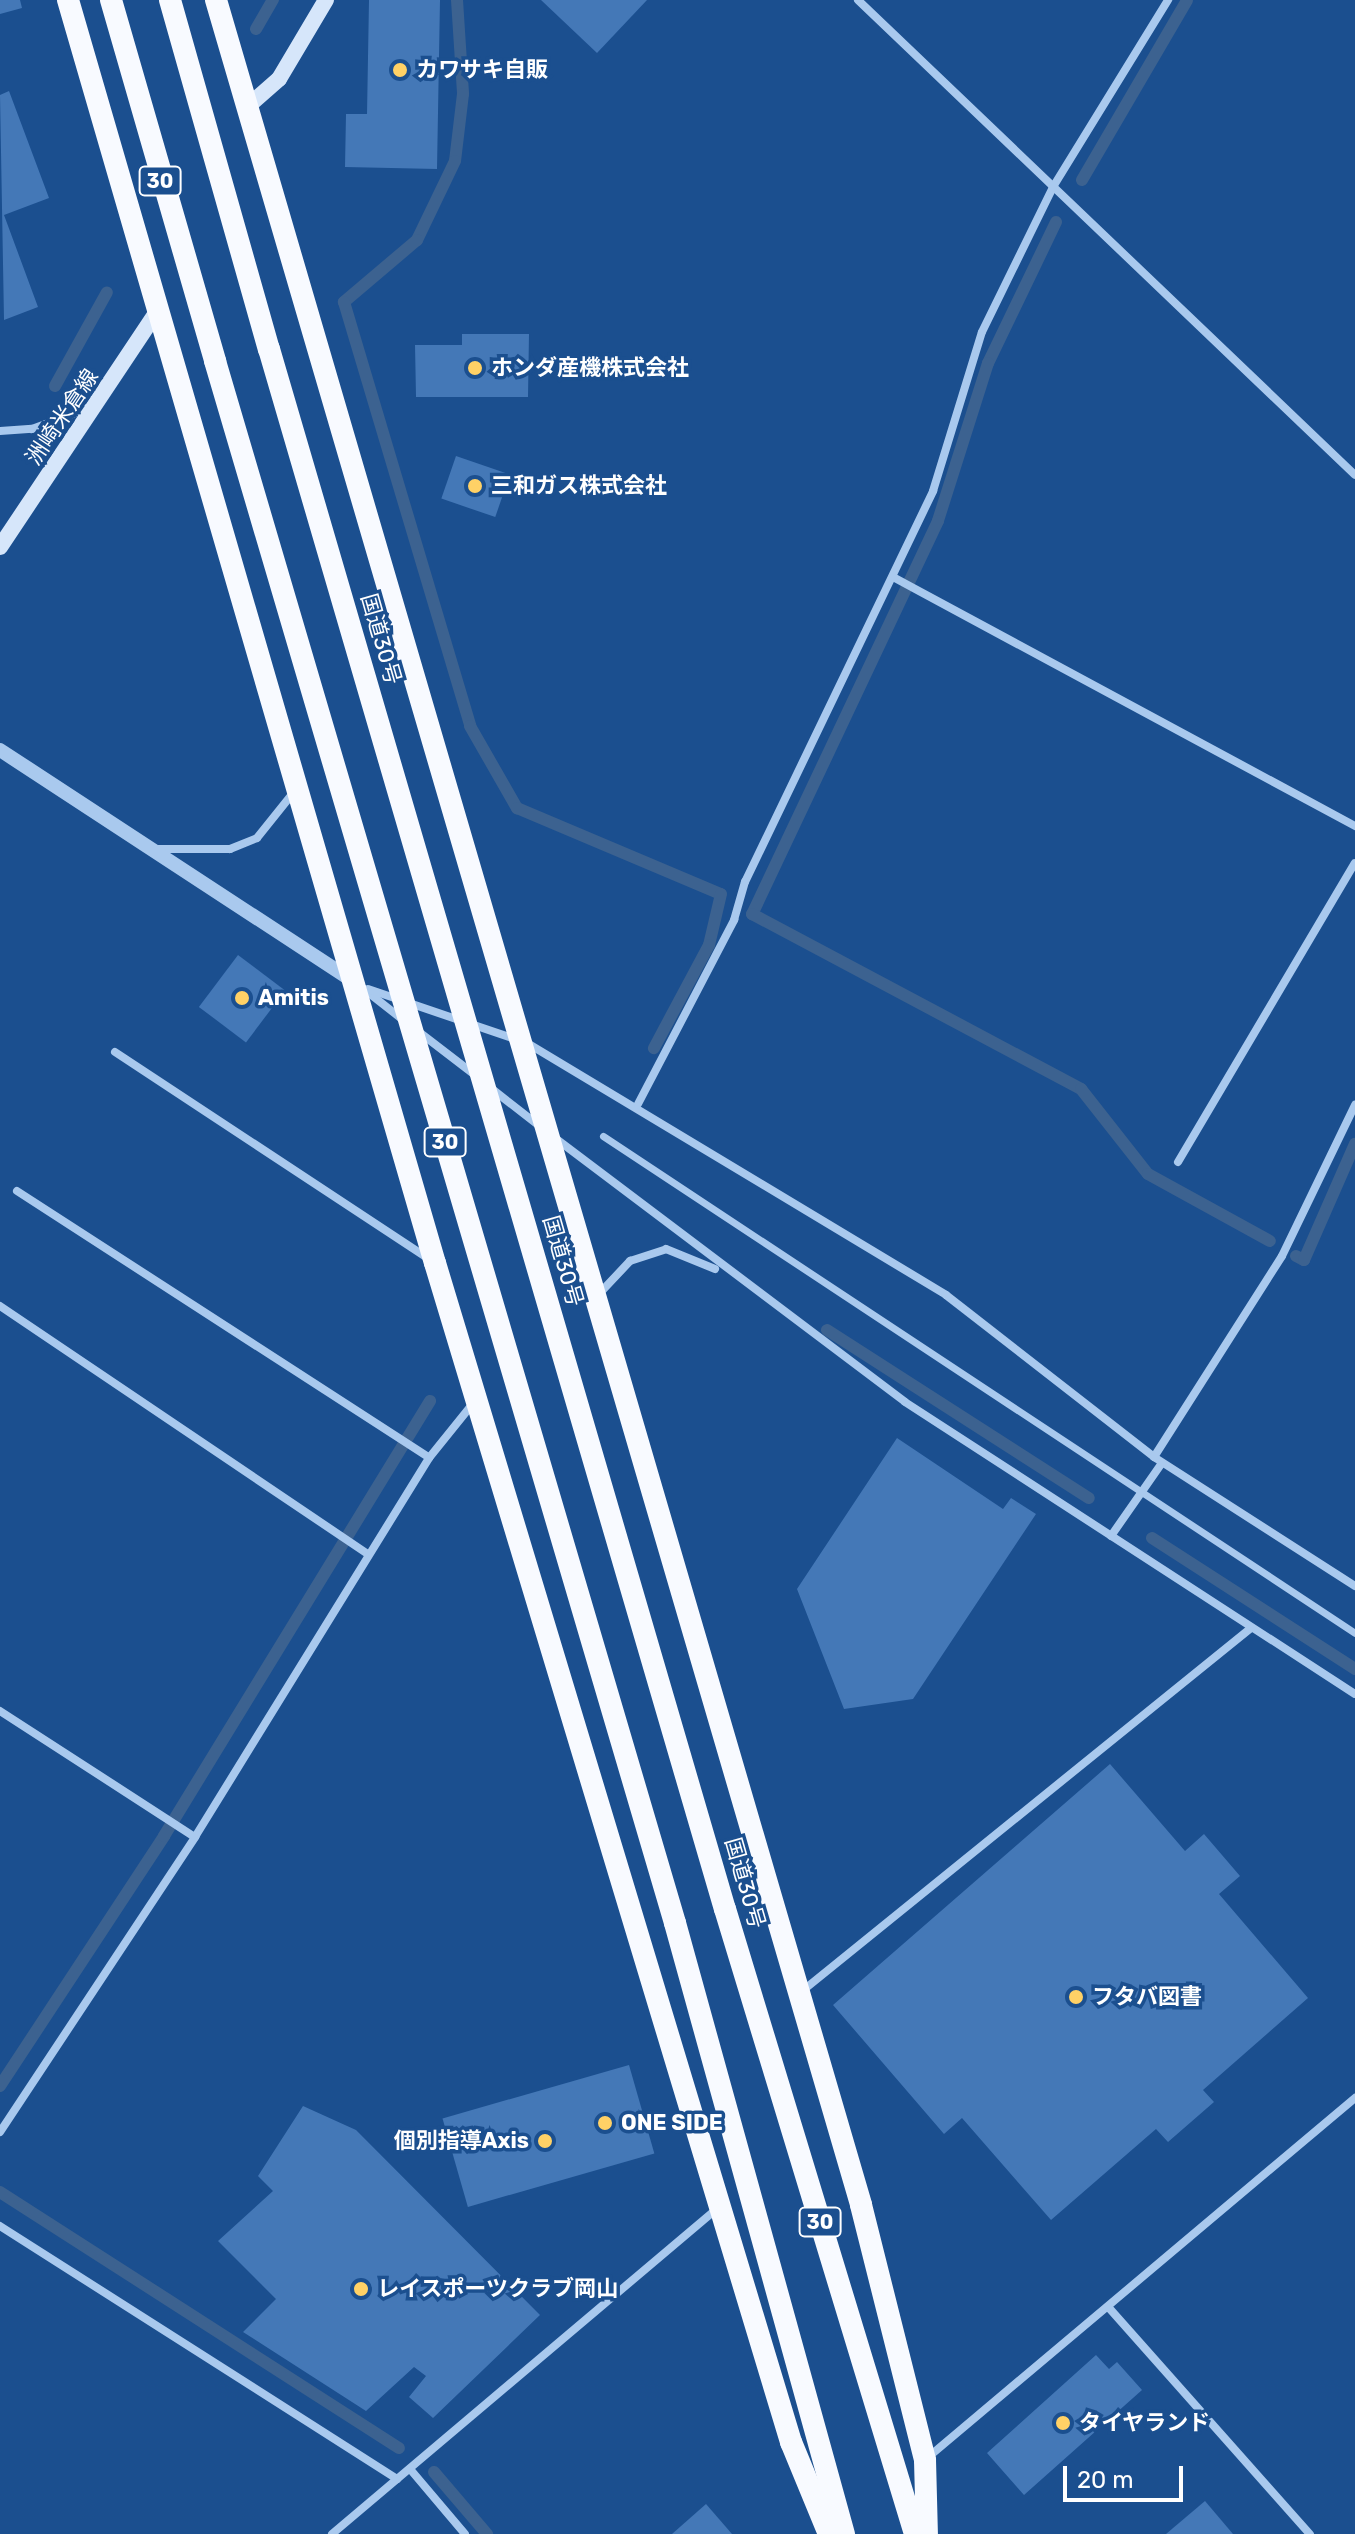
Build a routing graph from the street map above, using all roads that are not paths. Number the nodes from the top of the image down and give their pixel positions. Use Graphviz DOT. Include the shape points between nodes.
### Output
graph roads {
  1 [pos="68,0"];
  2 [pos="111,0"];
  3 [pos="170,0"];
  4 [pos="216,0"];
  5 [pos="326,0"];
  6 [pos="858,0"];
  7 [pos="1168,0"];
  8 [pos="248,106"];
  9 [pos="1053,187"];
  10 [pos="158,310"];
  11 [pos="96,405"];
  12 [pos="0,431"];
  13 [pos="1355,475"];
  14 [pos="0,547"];
  15 [pos="893,577"];
  16 [pos="0,750"];
  17 [pos="297,783"];
  18 [pos="1355,826"];
  19 [pos="151,849"];
  20 [pos="1355,863"];
  21 [pos="360,986"];
  22 [pos="524,1042"];
  23 [pos="115,1052"];
  24 [pos="638,1104"];
  25 [pos="1355,1105"];
  26 [pos="545,1130"];
  27 [pos="603,1136"];
  28 [pos="1178,1162"];
  29 [pos="17,1191"];
  30 [pos="435,1263"];
  31 [pos="739,1284"];
  32 [pos="595,1299"];
  33 [pos="0,1306"];
  34 [pos="476,1399"];
  35 [pos="429,1458"];
  36 [pos="1158,1460"];
  37 [pos="1140,1494"];
  38 [pos="1111,1536"];
  39 [pos="368,1554"];
  40 [pos="1355,1586"];
  41 [pos="1251,1628"];
  42 [pos="1355,1633"];
  43 [pos="1355,1694"];
  44 [pos="0,1711"];
  45 [pos="195,1837"];
  46 [pos="801,1993"];
  47 [pos="1355,2098"];
  48 [pos="0,2132"];
  49 [pos="720,2207"];
  50 [pos="0,2226"];
  51 [pos="1110,2309"];
  52 [pos="925,2460"];
  53 [pos="410,2469"];
  54 [pos="397,2479"];
  55 [pos="332,2534"];
  56 [pos="465,2534"];
  57 [pos="829,2534"];
  58 [pos="844,2534"];
  59 [pos="915,2534"];
  60 [pos="927,2534"];
  61 [pos="1310,2534"];
  1 -- 10 [label="highway"];
  2 -- 58 [label="highway, 30, bridge" via="675,1923"];
  3 -- 59 [label="highway, 国道30号 / 30, bridge" via="725,1909"];
  4 -- 8 [label="highway"];
  5 -- 8 [label="main road" via="279,79"];
  6 -- 9 [label="street"];
  7 -- 9 [label="street"];
  8 -- 22 [label="highway"];
  9 -- 13 [label="street"];
  9 -- 15 [label="street" via="982,332 933,491"];
  10 -- 11 [label="main road, 洲崎米倉線"];
  10 -- 17 [label="highway"];
  11 -- 12 [label="street" via="32,429"];
  11 -- 14 [label="main road, 洲崎米倉線"];
  15 -- 18 [label="street"];
  15 -- 24 [label="street" via="741,894 734,920"];
  16 -- 19 [label="street"];
  17 -- 19 [label="street" via="286,809 257,838 230,849"];
  17 -- 21 [label="highway"];
  19 -- 21 [label="street"];
  20 -- 28 [label="street"];
  21 -- 22 [label="street"];
  21 -- 26 [label="street"];
  21 -- 30 [label="highway"];
  22 -- 24 [label="street"];
  22 -- 26 [label="highway"];
  23 -- 30 [label="street"];
  24 -- 36 [label="street" via="946,1295"];
  25 -- 36 [label="street" via="1282,1256"];
  26 -- 31 [label="street"];
  26 -- 32 [label="highway"];
  27 -- 37 [label="street"];
  29 -- 35 [label="street"];
  30 -- 34 [label="highway"];
  31 -- 32 [label="street" via="692,1255 666,1249 630,1261"];
  31 -- 38 [label="street"];
  32 -- 46 [label="highway"];
  33 -- 39 [label="street"];
  34 -- 35 [label="street"];
  34 -- 49 [label="highway"];
  35 -- 39 [label="street"];
  36 -- 37 [label="street"];
  36 -- 40 [label="street"];
  37 -- 38 [label="street"];
  37 -- 42 [label="street"];
  38 -- 41 [label="street"];
  39 -- 45 [label="street"];
  41 -- 43 [label="street"];
  41 -- 46 [label="street"];
  44 -- 45 [label="street"];
  45 -- 48 [label="street"];
  46 -- 52 [label="highway"];
  47 -- 51 [label="street"];
  49 -- 53 [label="street"];
  49 -- 57 [label="highway" via="791,2442"];
  50 -- 54 [label="street"];
  51 -- 52 [label="street"];
  51 -- 61 [label="street"];
  52 -- 60 [label="highway"];
  53 -- 54 [label="street"];
  53 -- 56 [label="street"];
  54 -- 55 [label="street"];
}
